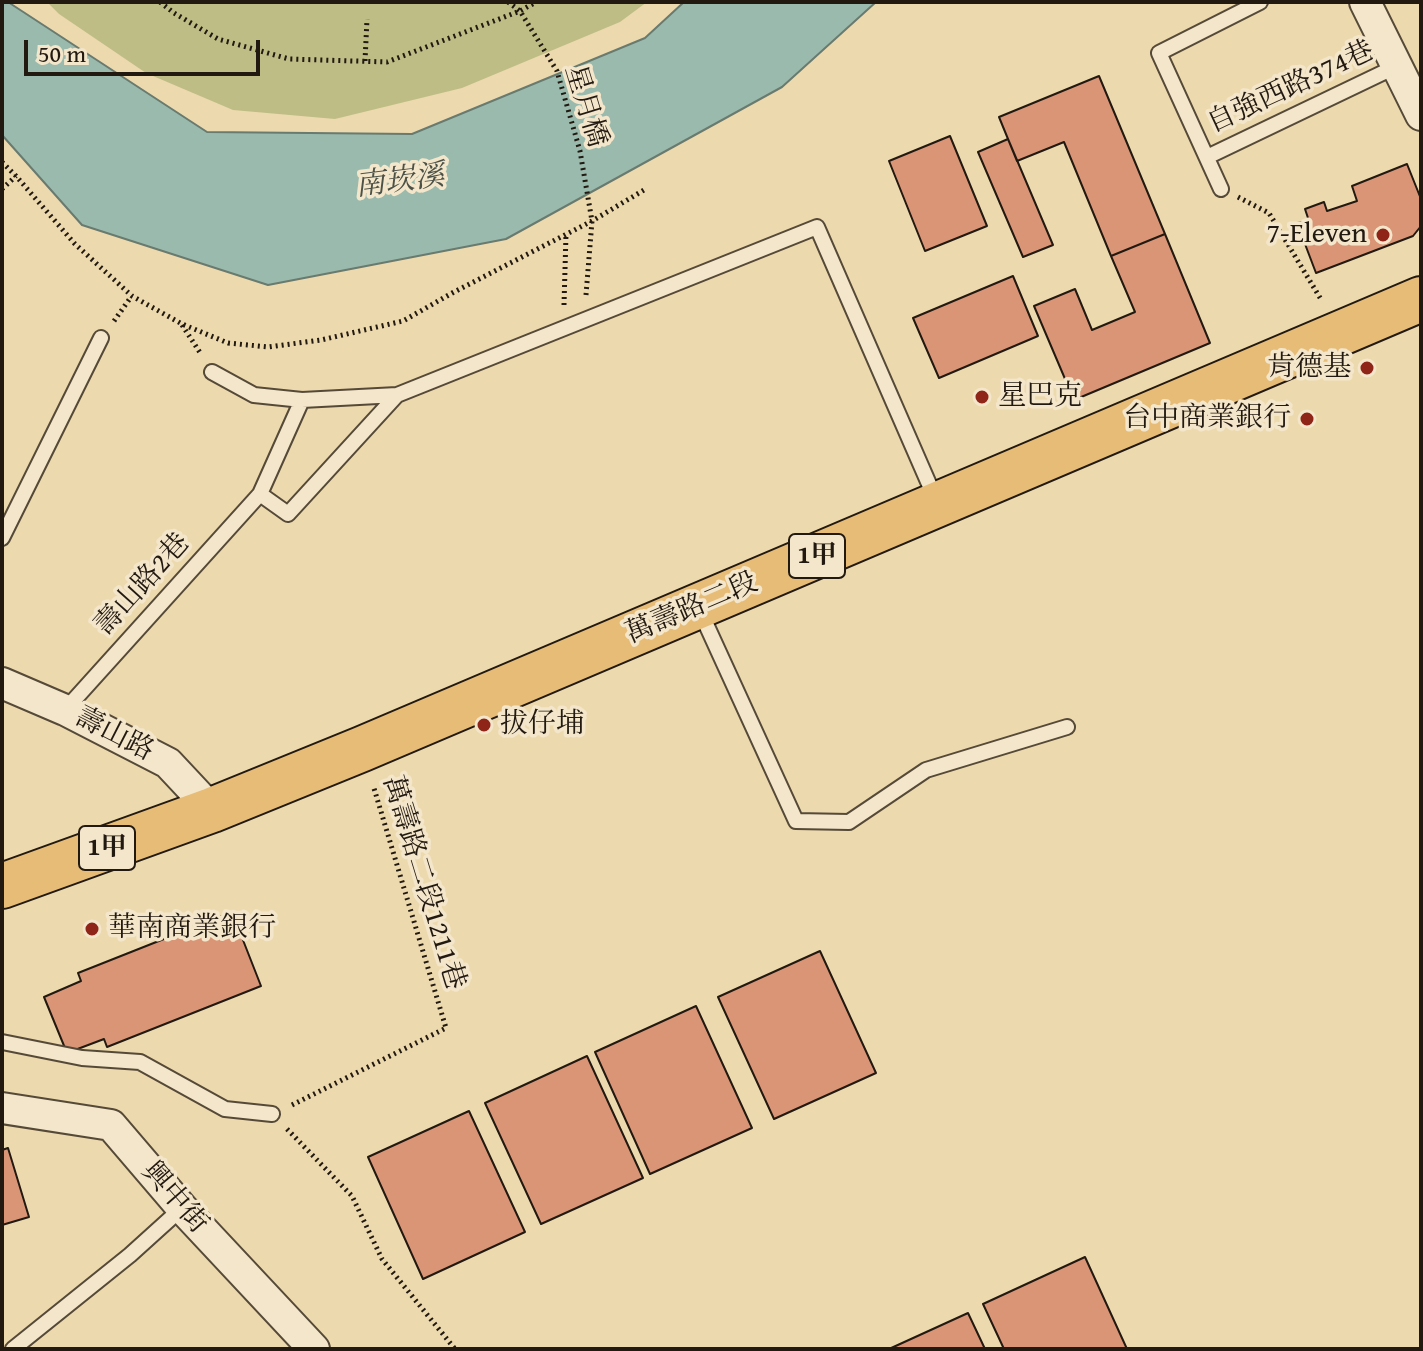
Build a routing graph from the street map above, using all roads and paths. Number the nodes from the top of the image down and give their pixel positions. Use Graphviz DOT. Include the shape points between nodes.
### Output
graph roads {
  1 [pos="160,2"];
  2 [pos="508,2"];
  3 [pos="536,2"];
  4 [pos="1260,2"];
  5 [pos="1365,2"];
  6 [pos="520,11"];
  7 [pos="367,19"];
  8 [pos="365,61"];
  9 [pos="1397,66"];
  10 [pos="1421,115"];
  11 [pos="1207,157"];
  12 [pos="2,162"];
  13 [pos="16,176"];
  14 [pos="2,189"];
  15 [pos="1221,189"];
  16 [pos="644,190"];
  17 [pos="592,221"];
  18 [pos="566,234"];
  19 [pos="132,296"];
  20 [pos="1421,299"];
  21 [pos="564,314"];
  22 [pos="584,320"];
  23 [pos="182,324"];
  24 [pos="1341,333"];
  25 [pos="101,338"];
  26 [pos="212,372"];
  27 [pos="397,395"];
  28 [pos="302,400"];
  29 [pos="260,494"];
  30 [pos="938,504"];
  31 [pos="2,538"];
  32 [pos="698,607"];
  33 [pos="2,683"];
  34 [pos="65,710"];
  35 [pos="1067,727"];
  36 [pos="362,749"];
  37 [pos="212,810"];
  38 [pos="2,886"];
  39 [pos="2,1042"];
  40 [pos="2,1108"];
  41 [pos="272,1114"];
  42 [pos="182,1208"];
  43 [pos="297,1343"];
  44 [pos="13,1349"];
  45 [pos="455,1349"];
  1 -- 8 [label="path" via="218,39 289,59"];
  2 -- 6 [label="path"];
  3 -- 6 [label="path"];
  4 -- 11 [label="lane" via="1159,53"];
  5 -- 9 [label="street"];
  6 -- 8 [label="path" via="387,62"];
  6 -- 17 [label="path, 星月橋" via="557,71 580,151"];
  7 -- 8 [label="path"];
  9 -- 10 [label="street"];
  9 -- 11 [label="lane, 自強西路374巷"];
  11 -- 15 [label="lane"];
  12 -- 13 [label="path"];
  13 -- 14 [label="path"];
  13 -- 19 [label="path" via="75,244"];
  15 -- 24 [label="path" via="1269,213"];
  16 -- 17 [label="path"];
  17 -- 18 [label="path"];
  17 -- 22 [label="path, 星月橋"];
  18 -- 21 [label="path"];
  18 -- 23 [label="path" via="403,321 335,337 268,347 241,345"];
  19 -- 23 [label="path"];
  19 -- 25 [label="path"];
  20 -- 24 [label="main road, 萬壽路二段 / 1甲"];
  22 -- 27 [label="lane"];
  22 -- 30 [label="lane" via="817,227"];
  23 -- 26 [label="path"];
  24 -- 30 [label="main road, 萬壽路二段 / 1甲"];
  25 -- 31 [label="lane"];
  26 -- 28 [label="lane" via="254,395"];
  27 -- 28 [label="lane"];
  27 -- 29 [label="lane" via="288,514"];
  28 -- 29 [label="lane, 壽山路2巷"];
  29 -- 34 [label="lane, 壽山路2巷"];
  30 -- 32 [label="main road, 萬壽路二段 / 1甲"];
  32 -- 35 [label="lane" via="796,821 849,822 926,770"];
  32 -- 36 [label="main road, 萬壽路二段 / 1甲"];
  33 -- 34 [label="street, 壽山路"];
  34 -- 37 [label="street, 壽山路" via="168,763"];
  36 -- 37 [label="main road, 萬壽路二段 / 1甲"];
  36 -- 41 [label="path, 萬壽路二段1211巷" via="446,1028"];
  37 -- 38 [label="main road, 萬壽路二段 / 1甲"];
  39 -- 41 [label="lane" via="82,1058 140,1062 225,1109"];
  40 -- 42 [label="street, 興中街" via="111,1125"];
  41 -- 45 [label="path" via="352,1196 382,1259"];
  42 -- 43 [label="street, 興中街"];
  42 -- 44 [label="lane"];
}
